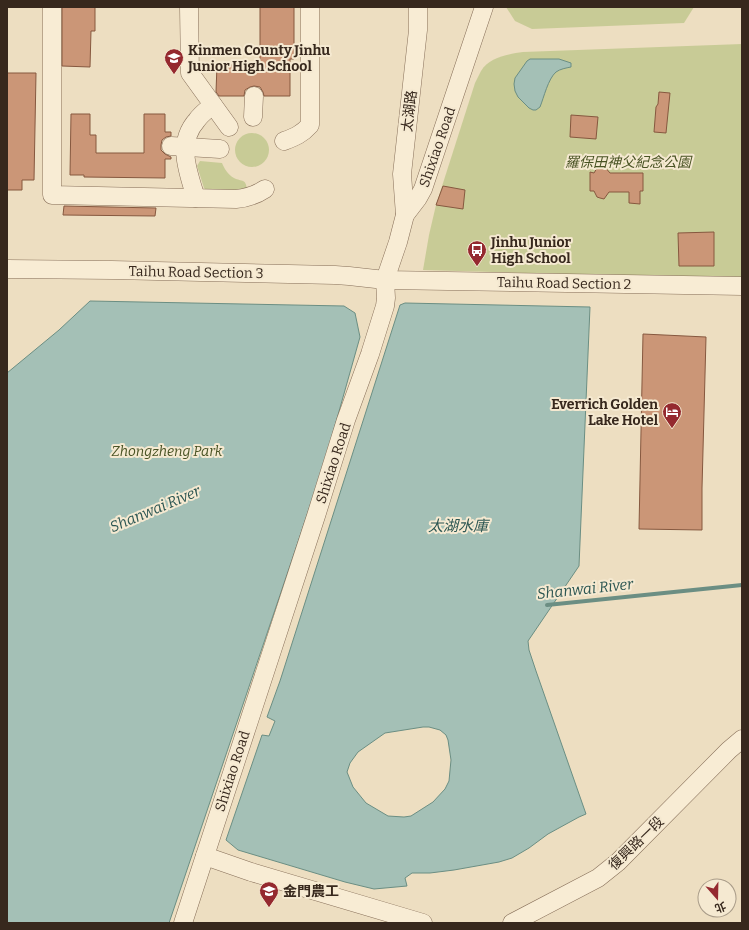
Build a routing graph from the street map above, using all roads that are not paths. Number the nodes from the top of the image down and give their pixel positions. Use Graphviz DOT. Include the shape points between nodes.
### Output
graph roads {
  1 [pos="52,7"];
  2 [pos="189,7"];
  3 [pos="310,7"];
  4 [pos="418,7"];
  5 [pos="484,7"];
  6 [pos="254,96"];
  7 [pos="213,105"];
  8 [pos="253,117"];
  9 [pos="229,127"];
  10 [pos="284,141"];
  11 [pos="178,147"];
  12 [pos="220,149"];
  13 [pos="265,189"];
  14 [pos="196,198"];
  15 [pos="405,215"];
  16 [pos="7,269"];
  17 [pos="385,280"];
  18 [pos="742,286"];
  19 [pos="742,739"];
  20 [pos="205,856"];
  21 [pos="183,923"];
  22 [pos="423,923"];
  23 [pos="512,923"];
  1 -- 14 [label="street" via="52,196"];
  2 -- 7 [label="street" via="190,73"];
  3 -- 10 [label="street" via="310,125 304,132"];
  4 -- 15 [label="street, 太湖路" via="418,30 402,174"];
  5 -- 15 [label="street, Shixiao Road" via="424,189"];
  6 -- 8 [label="street"];
  7 -- 9 [label="street"];
  7 -- 11 [label="street" via="196,120"];
  11 -- 12 [label="street"];
  11 -- 14 [label="street"];
  13 -- 14 [label="street" via="247,198"];
  15 -- 17 [label="street, Shixiao Road"];
  16 -- 17 [label="street, Taihu Road Section 3" via="335,275"];
  17 -- 18 [label="street, Taihu Road Section 2"];
  17 -- 20 [label="street, Shixiao Road" via="385,306"];
  19 -- 23 [label="street, 復興路一段" via="618,862 598,878"];
  20 -- 21 [label="street, Shixiao Road"];
  20 -- 22 [label="street"];
}
